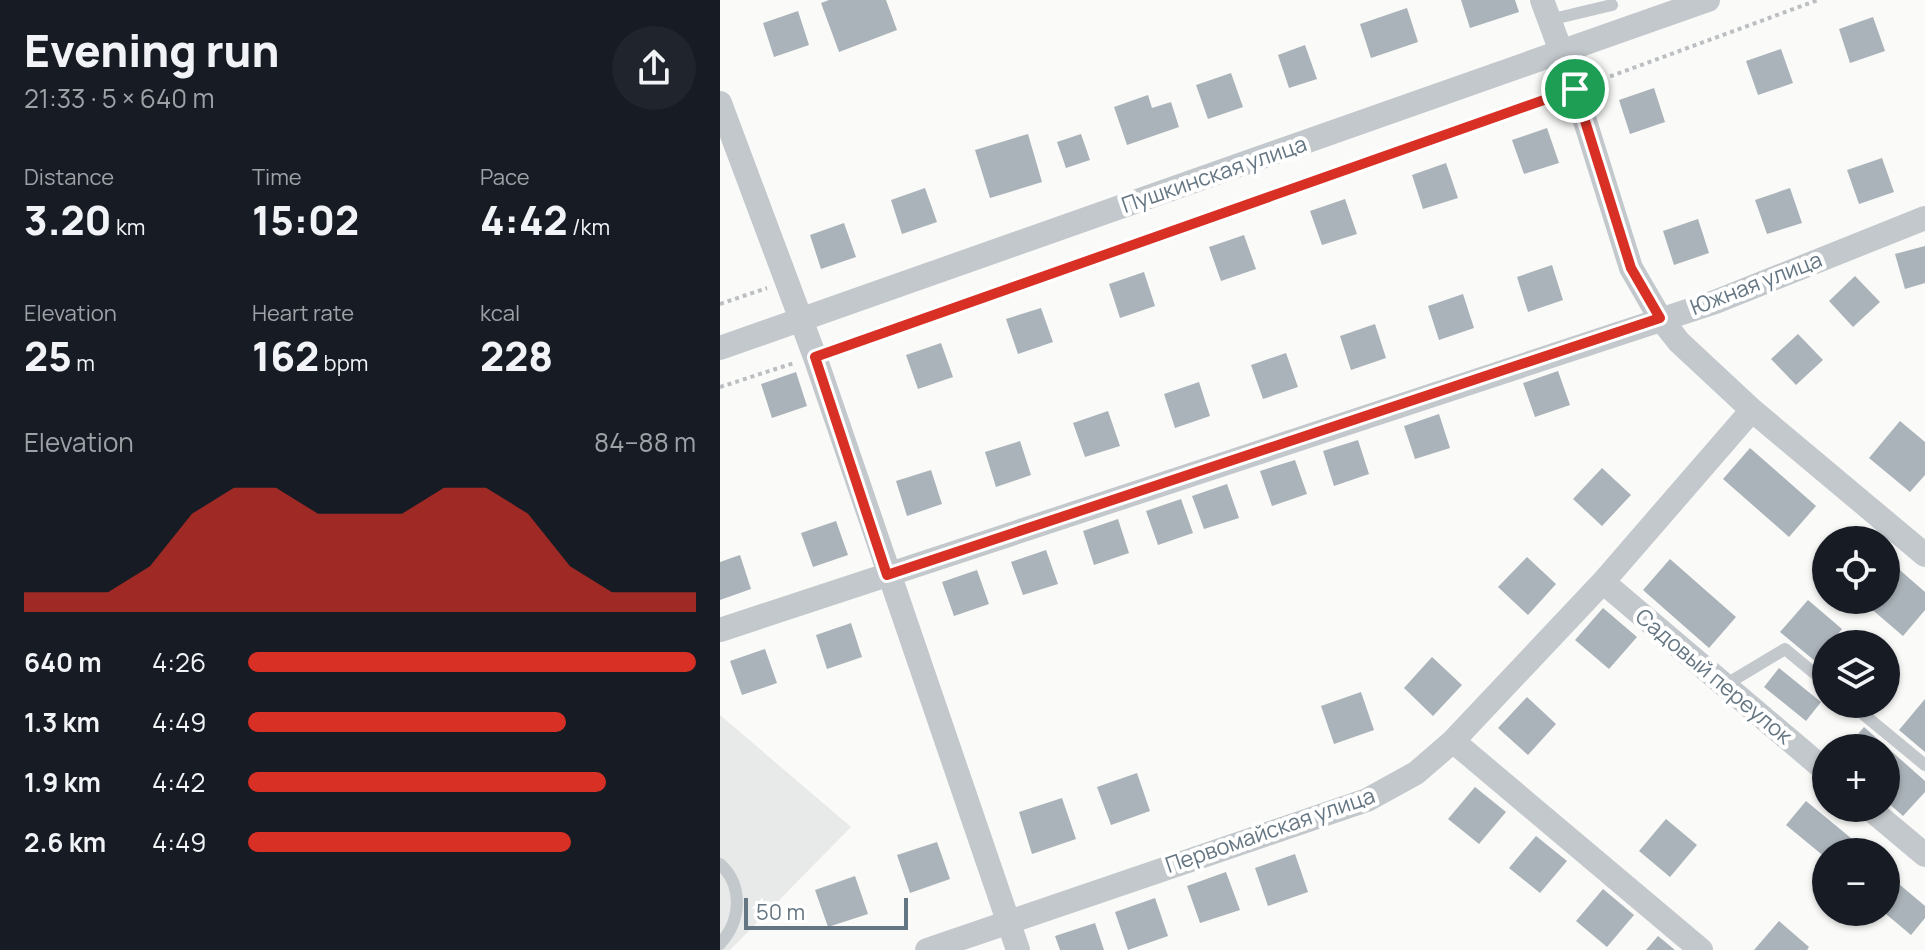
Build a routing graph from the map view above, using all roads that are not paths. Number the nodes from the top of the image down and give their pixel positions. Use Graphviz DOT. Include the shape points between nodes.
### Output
graph roads {
  1 [pos="1708,0"];
  2 [pos="1612,5"];
  3 [pos="1546,10"];
  4 [pos="1561,51"];
  5 [pos="720,103"];
  6 [pos="728,150"];
  7 [pos="1925,218"];
  8 [pos="1660,318"];
  9 [pos="802,319"];
  10 [pos="720,348"];
  11 [pos="1752,410"];
  12 [pos="1925,555"];
  13 [pos="887,575"];
  14 [pos="1603,582"];
  15 [pos="720,630"];
  16 [pos="1812,671"];
  17 [pos="1725,685"];
  18 [pos="1868,718"];
  19 [pos="1453,741"];
  20 [pos="1812,759"];
  21 [pos="1925,765"];
  22 [pos="1886,822"];
  23 [pos="1925,855"];
  24 [pos="720,864"];
  25 [pos="1009,922"];
  26 [pos="720,944"];
  27 [pos="927,950"];
  28 [pos="1018,950"];
  29 [pos="1701,950"];
  1 -- 4 [label="street, Пушкинская улица"];
  2 -- 3 [label="lane"];
  3 -- 4 [label="street"];
  4 -- 8 [label="street" via="1631,268"];
  4 -- 9 [label="street, Пушкинская улица"];
  5 -- 6 [label="street"];
  6 -- 9 [label="street"];
  7 -- 8 [label="street, Южная улица" via="1715,302"];
  8 -- 11 [label="street"];
  8 -- 13 [label="street, Южная улица"];
  9 -- 10 [label="street, Пушкинская улица"];
  9 -- 13 [label="street"];
  11 -- 12 [label="street"];
  11 -- 14 [label="street, Первомайская улица"];
  13 -- 15 [label="street, Южная улица"];
  13 -- 25 [label="street"];
  14 -- 17 [label="street, Садовый переулок"];
  14 -- 19 [label="street, Первомайская улица"];
  16 -- 17 [label="lane" via="1785,649"];
  17 -- 20 [label="street, Садовый переулок"];
  18 -- 21 [label="lane"];
  19 -- 25 [label="street, Первомайская улица" via="1416,773 1367,800"];
  19 -- 29 [label="street"];
  22 -- 23 [label="street"];
  24 -- 26 [label="lane" via="733,876 738,895 730,933"];
  25 -- 27 [label="street, Первомайская улица"];
  25 -- 28 [label="street"];
}
